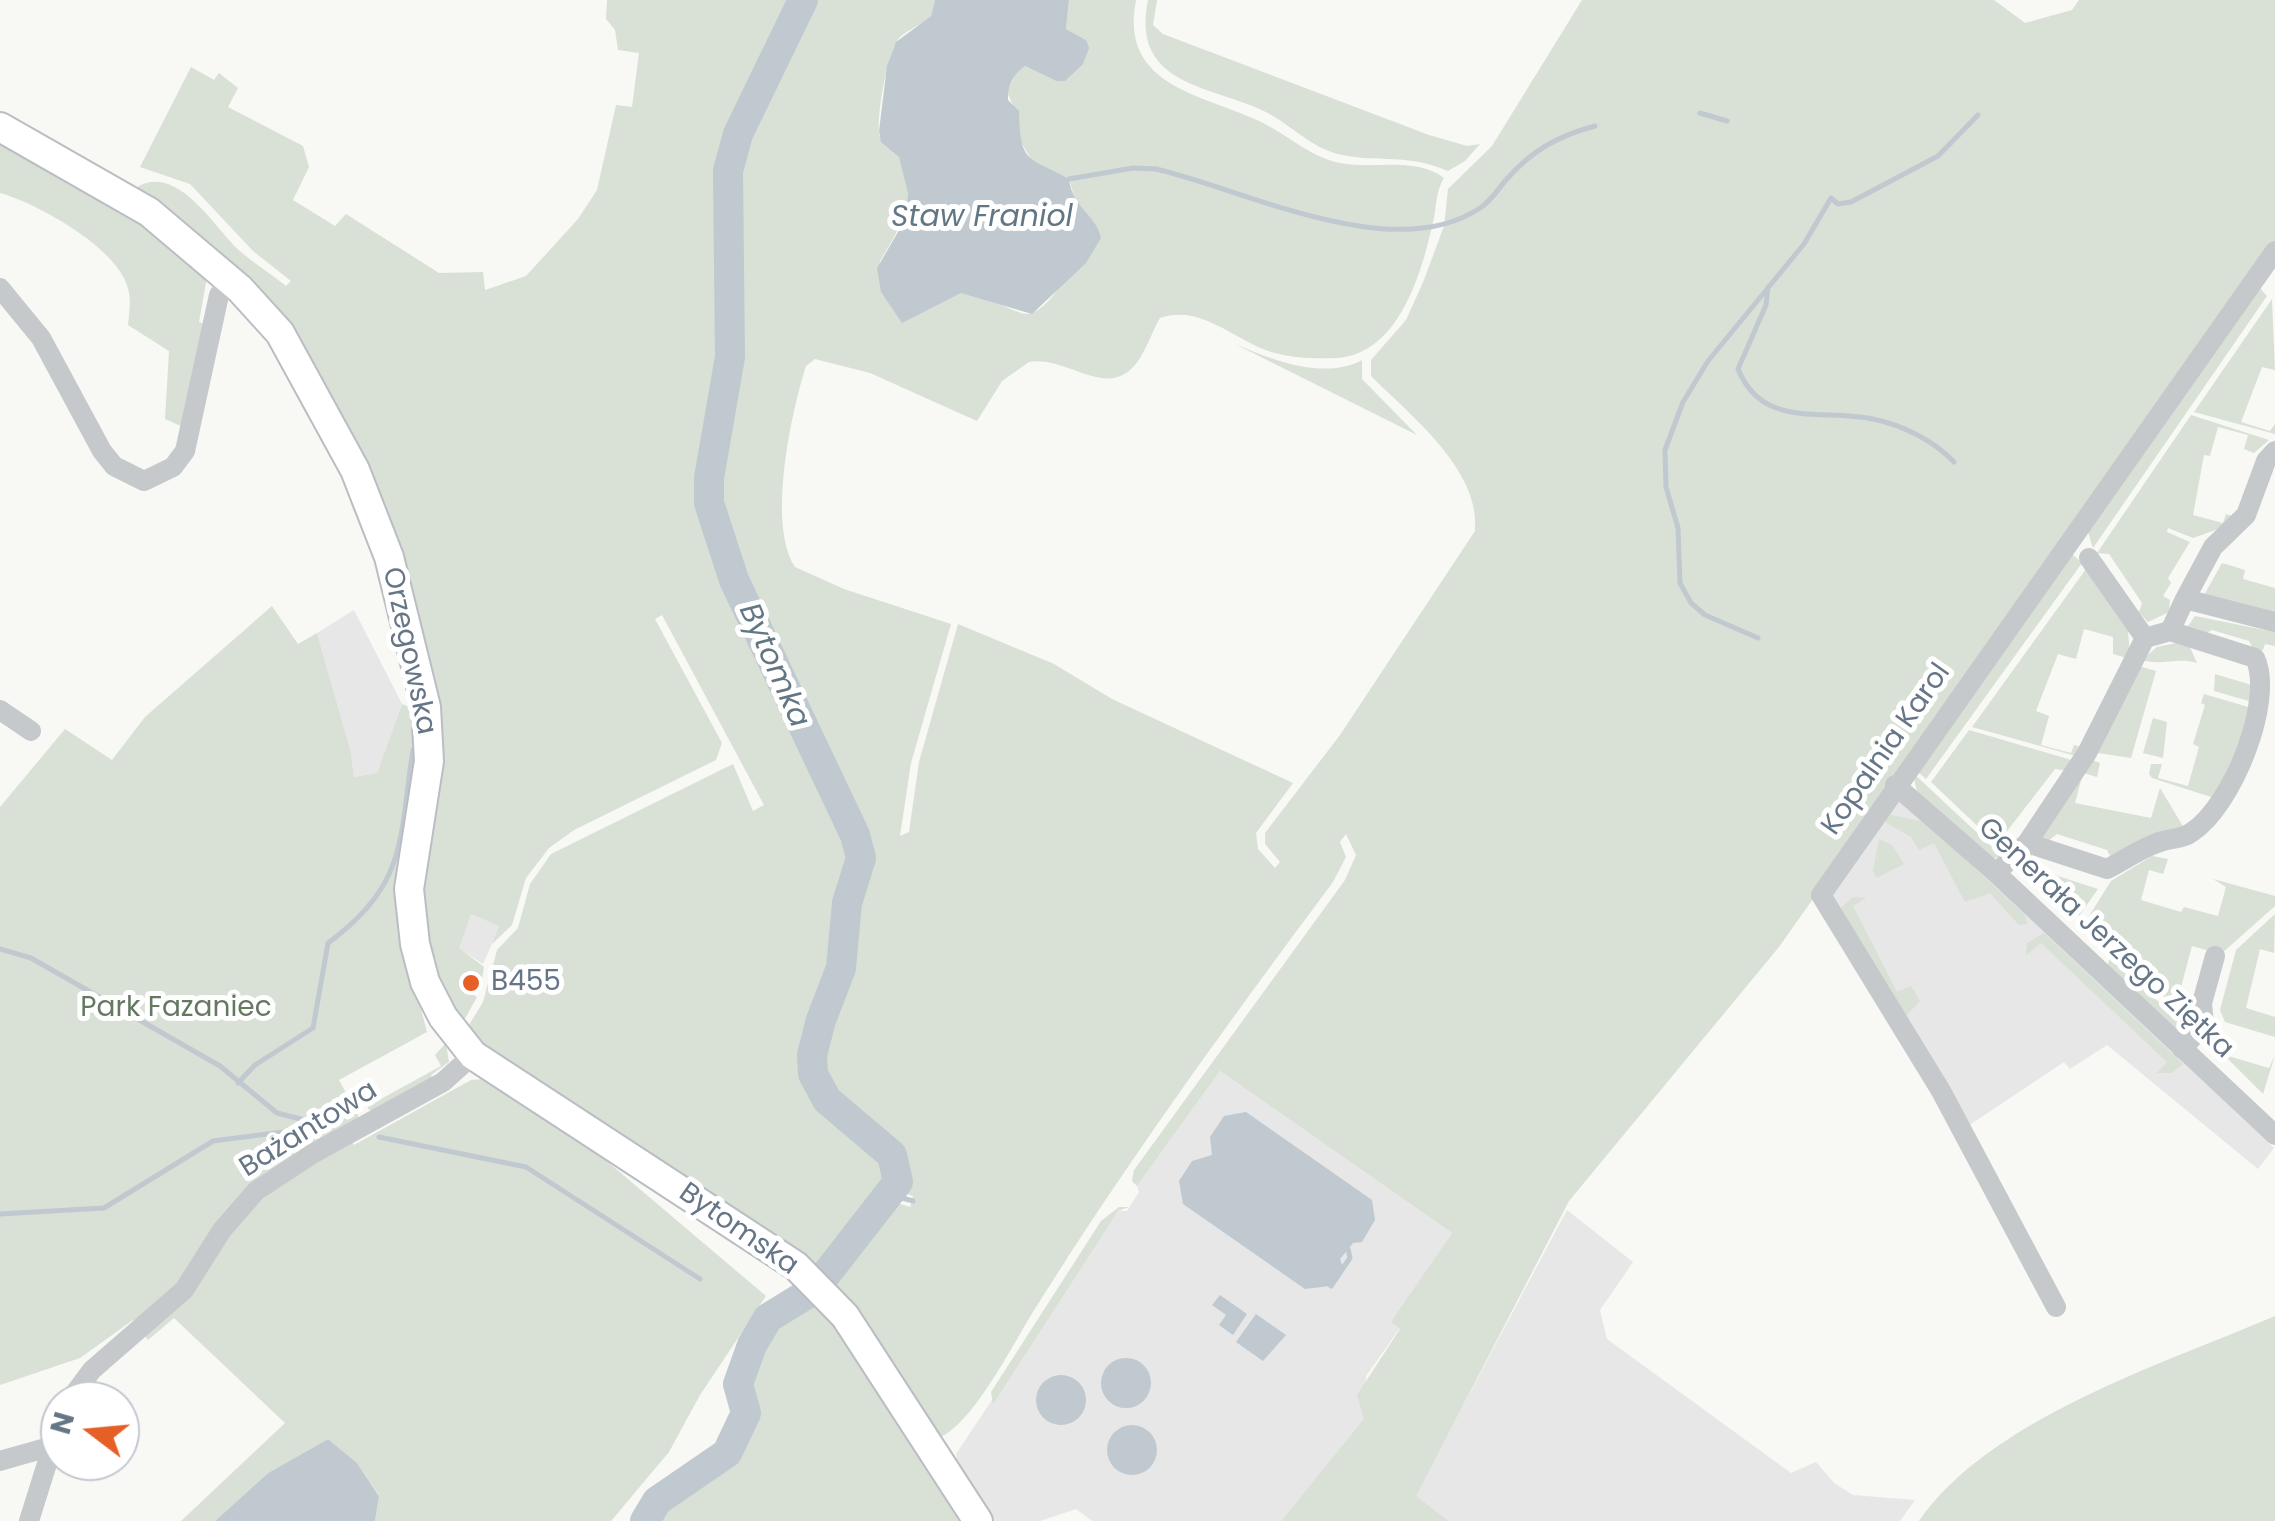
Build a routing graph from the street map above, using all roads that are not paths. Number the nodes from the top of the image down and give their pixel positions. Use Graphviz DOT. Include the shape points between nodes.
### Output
graph roads {
  1 [pos="0,127"];
  2 [pos="2275,251"];
  3 [pos="229,279"];
  4 [pos="0,288"];
  5 [pos="2275,451"];
  6 [pos="2083,518"];
  7 [pos="2060,550"];
  8 [pos="2089,558"];
  9 [pos="2185,599"];
  10 [pos="2275,622"];
  11 [pos="2170,631"];
  12 [pos="2145,638"];
  13 [pos="0,710"];
  14 [pos="31,732"];
  15 [pos="1895,785"];
  16 [pos="2027,842"];
  17 [pos="1996,873"];
  18 [pos="2214,956"];
  19 [pos="2182,1049"];
  20 [pos="473,1055"];
  21 [pos="519,1086"];
  22 [pos="2275,1135"];
  23 [pos="2056,1308"];
  24 [pos="84,1381"];
  25 [pos="40,1450"];
  26 [pos="0,1461"];
  27 [pos="43,1481"];
  28 [pos="29,1521"];
  29 [pos="978,1521"];
  1 -- 3 [label="street, Orzegowska" via="128,198"];
  2 -- 6 [label="street, Kopalnia Karol"];
  3 -- 4 [label="street" via="212,324 184,451 174,467 144,481 102,452 41,338"];
  3 -- 20 [label="street, Orzegowska" via="280,333 356,470 389,557 428,725 410,919 425,982 442,1018"];
  5 -- 9 [label="street" via="2246,515 2213,547"];
  6 -- 7 [label="street, Kopalnia Karol"];
  6 -- 8 [label="street"];
  7 -- 8 [label="street"];
  7 -- 15 [label="street, Kopalnia Karol"];
  8 -- 12 [label="street"];
  9 -- 10 [label="street"];
  9 -- 11 [label="street"];
  11 -- 12 [label="street"];
  11 -- 16 [label="street" via="2256,658 2266,674 2265,714 2240,783 2191,834 2107,869"];
  12 -- 16 [label="street" via="2087,753"];
  13 -- 14 [label="street"];
  15 -- 17 [label="street, Generała Jerzego Ziętka"];
  15 -- 23 [label="street, Kopalnia Karol" via="1821,895 1916,1047"];
  16 -- 17 [label="street"];
  17 -- 19 [label="street, Generała Jerzego Ziętka"];
  18 -- 19 [label="street" via="2202,1003 2204,1025"];
  19 -- 22 [label="street, Generała Jerzego Ziętka"];
  20 -- 21 [label="street, Orzegowska"];
  20 -- 24 [label="street, Bażantowa" via="442,1082 256,1191 184,1290"];
  21 -- 29 [label="street, Bytomska" via="796,1266 846,1316"];
  25 -- 26 [label="street"];
  27 -- 28 [label="street"];
}
